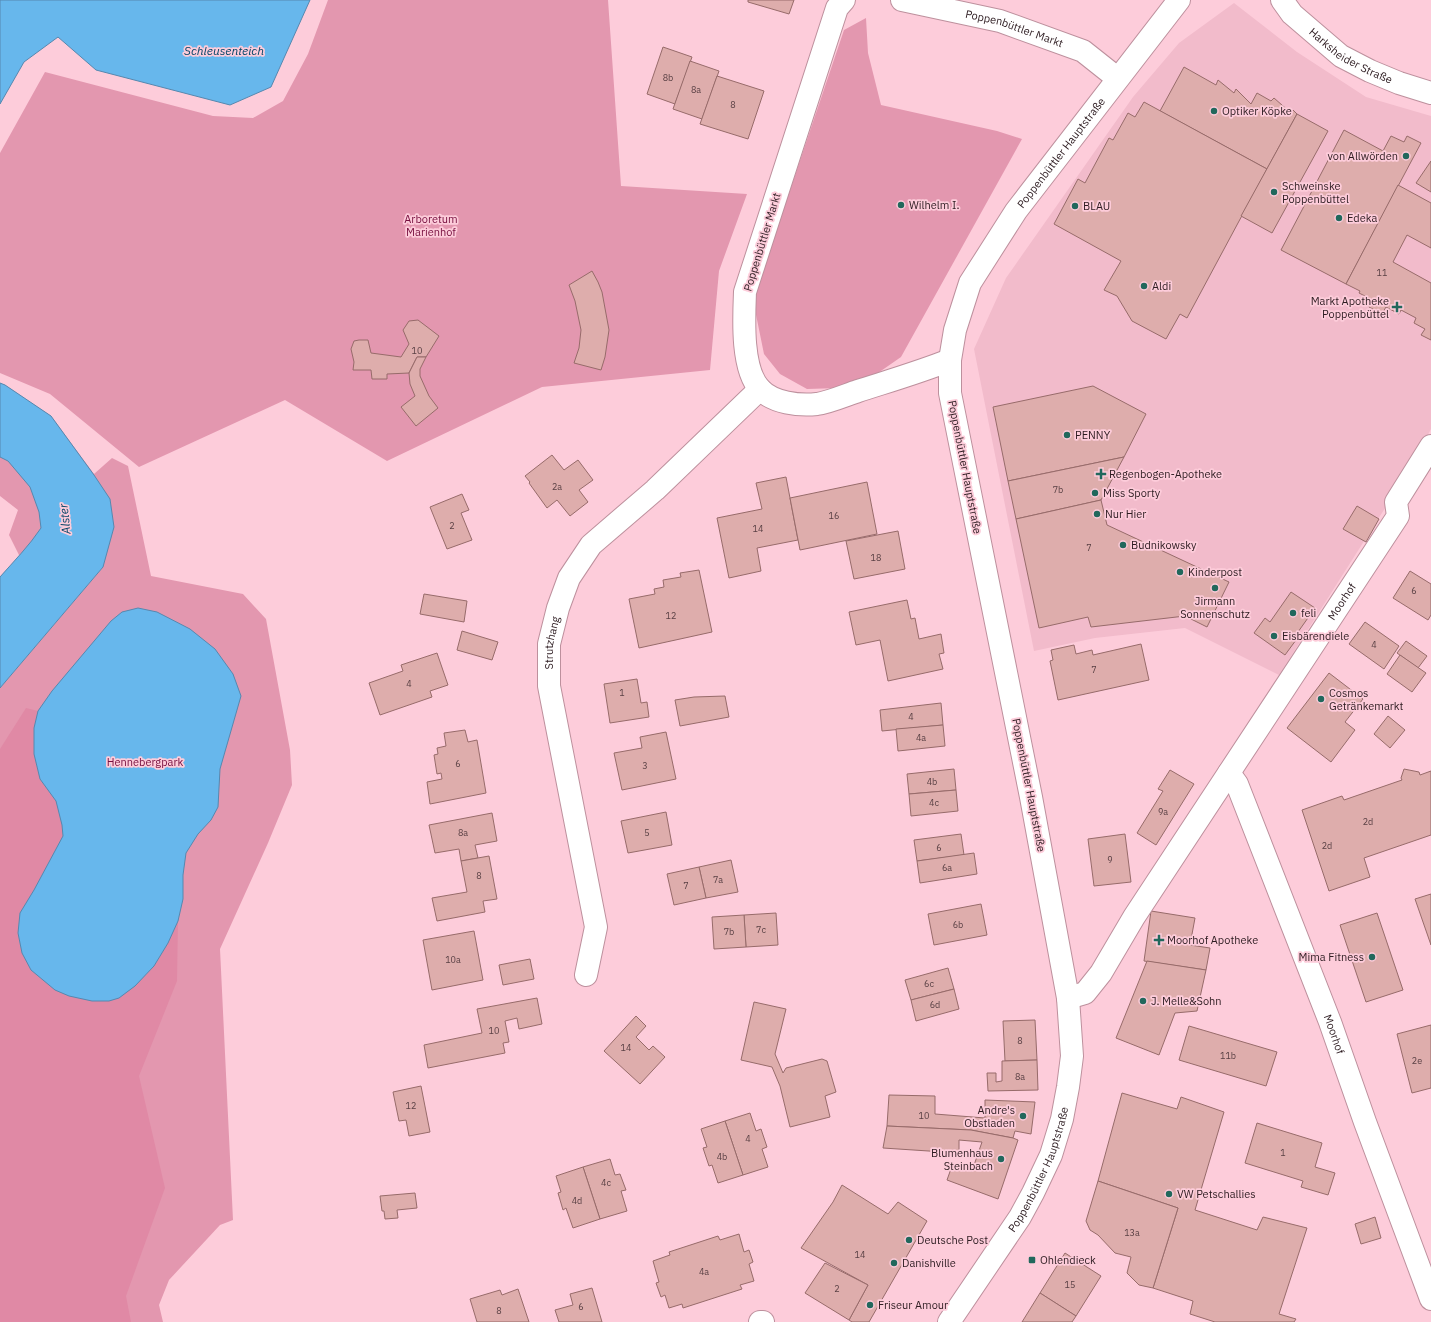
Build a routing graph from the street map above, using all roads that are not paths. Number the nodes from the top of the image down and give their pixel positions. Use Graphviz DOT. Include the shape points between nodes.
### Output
graph roads {
  1 [pos="844,0"];
  2 [pos="902,0"];
  3 [pos="1179,0"];
  4 [pos="1282,0"];
  5 [pos="1117,78"];
  6 [pos="1431,93"];
  7 [pos="950,360"];
  8 [pos="760,389"];
  9 [pos="1431,446"];
  10 [pos="1229,773"];
  11 [pos="586,975"];
  12 [pos="1068,998"];
  13 [pos="1431,1299"];
  14 [pos="952,1320"];
  1 -- 8 [label="street, Poppenbüttler Markt" via="837,8 745,292 745,344 751,372"];
  2 -- 5 [label="street, Poppenbüttler Markt" via="1000,20 1083,51"];
  3 -- 5 [label="street, Poppenbüttler Hauptstraße"];
  4 -- 6 [label="street, Harksheider Straße" via="1292,14 1341,56 1377,74"];
  5 -- 7 [label="street, Poppenbüttler Hauptstraße" via="1016,211 970,283 955,330"];
  7 -- 8 [label="street" via="818,404 792,403 771,397"];
  7 -- 12 [label="street, Poppenbüttler Hauptstraße" via="950,393 1032,797"];
  8 -- 11 [label="street, Strutzhang" via="655,490 591,545 569,578 558,608 549,644 549,686 596,927"];
  9 -- 10 [label="street, Moorhof" via="1396,502 1398,516"];
  10 -- 12 [label="street, Moorhof" via="1134,917 1101,973 1085,993"];
  10 -- 13 [label="street, Moorhof" via="1237,784 1330,1022"];
  12 -- 14 [label="street, Poppenbüttler Hauptstraße" via="1072,1056 1062,1119 1051,1155 1020,1217"];
}
